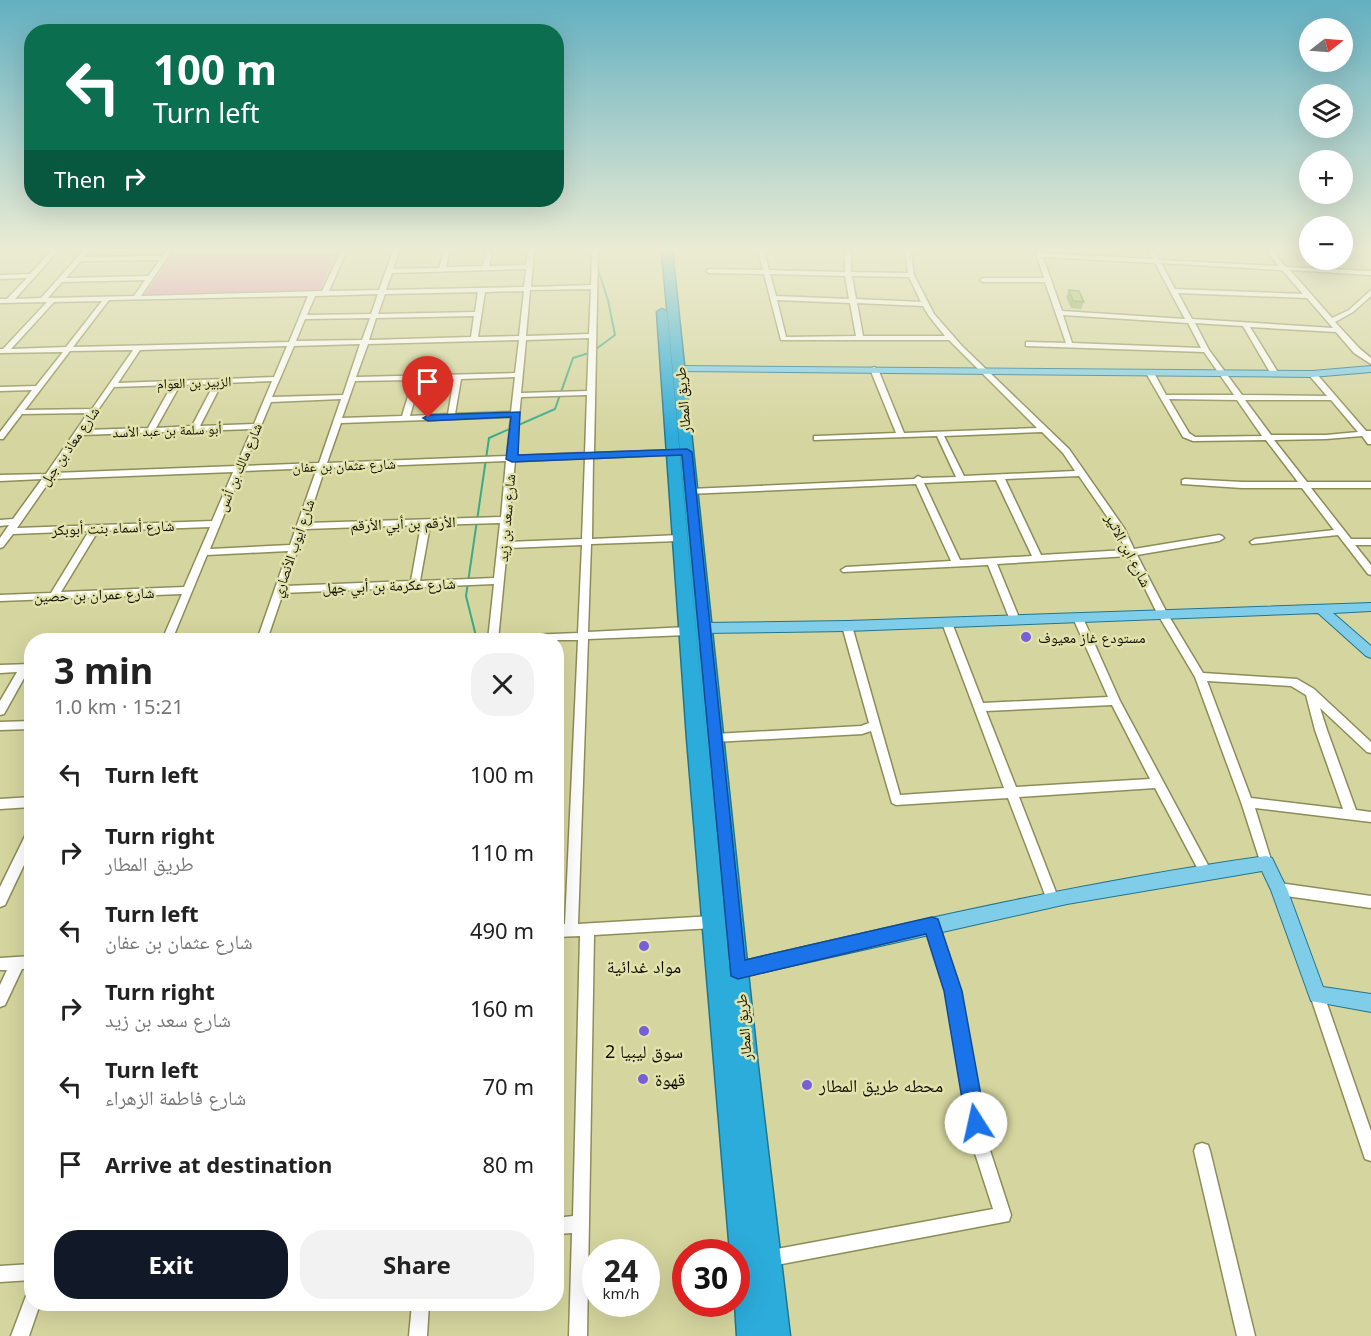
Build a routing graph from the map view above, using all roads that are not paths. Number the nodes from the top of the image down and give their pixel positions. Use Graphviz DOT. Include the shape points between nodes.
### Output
graph roads {
  1 [pos="39,313"];
  2 [pos="95,313"];
  3 [pos="304,313"];
  4 [pos="525,313"];
  5 [pos="593,313"];
  6 [pos="665,313"];
  7 [pos="674,313"];
  8 [pos="776,313"];
  9 [pos="856,313"];
  10 [pos="931,313"];
  11 [pos="1058,313"];
  12 [pos="1064,313"];
  13 [pos="1185,313"];
  14 [pos="1324,313"];
  15 [pos="1346,313"];
  16 [pos="478,314"];
  17 [pos="374,316"];
  18 [pos="302,317"];
  19 [pos="1189,321"];
  20 [pos="1331,321"];
  21 [pos="1246,325"];
  22 [pos="1339,330"];
  23 [pos="593,336"];
  24 [pos="523,338"];
  25 [pos="860,338"];
  26 [pos="950,338"];
  27 [pos="474,339"];
  28 [pos="365,342"];
  29 [pos="1069,343"];
  30 [pos="291,344"];
  31 [pos="1029,344"];
  32 [pos="138,348"];
  33 [pos="68,350"];
  34 [pos="1206,350"];
  35 [pos="3,351"];
  36 [pos="1371,362"];
  37 [pos="680,369"];
  38 [pos="874,369"];
  39 [pos="1371,369"];
  40 [pos="983,371"];
  41 [pos="1150,373"];
  42 [pos="1223,373"];
  43 [pos="1275,374"];
  44 [pos="1312,374"];
  45 [pos="520,375"];
  46 [pos="458,377"];
  47 [pos="417,378"];
  48 [pos="276,379"];
  49 [pos="352,379"];
  50 [pos="219,381"];
  51 [pos="177,383"];
  52 [pos="111,385"];
  53 [pos="38,388"];
  54 [pos="0,389"];
  55 [pos="591,393"];
  56 [pos="518,395"];
  57 [pos="345,397"];
  58 [pos="1164,397"];
  59 [pos="1240,398"];
  60 [pos="1332,398"];
  61 [pos="267,400"];
  62 [pos="94,411"];
  63 [pos="20,412"];
  64 [pos="516,414"];
  65 [pos="451,417"];
  66 [pos="405,419"];
  67 [pos="337,421"];
  68 [pos="256,426"];
  69 [pos="194,429"];
  70 [pos="150,430"];
  71 [pos="1045,430"];
  72 [pos="78,433"];
  73 [pos="1368,434"];
  74 [pos="940,435"];
  75 [pos="0,436"];
  76 [pos="901,436"];
  77 [pos="817,438"];
  78 [pos="1269,439"];
  79 [pos="1371,442"];
  80 [pos="680,452"];
  81 [pos="590,456"];
  82 [pos="512,459"];
  83 [pos="322,466"];
  84 [pos="238,469"];
  85 [pos="1082,472"];
  86 [pos="48,476"];
  87 [pos="999,476"];
  88 [pos="960,477"];
  89 [pos="0,478"];
  90 [pos="918,479"];
  91 [pos="1185,482"];
  92 [pos="1371,485"];
  93 [pos="1305,486"];
  94 [pos="690,492"];
  95 [pos="506,520"];
  96 [pos="16,522"];
  97 [pos="426,522"];
  98 [pos="0,523"];
  99 [pos="216,524"];
  100 [pos="301,526"];
  101 [pos="95,528"];
  102 [pos="10,531"];
  103 [pos="1342,532"];
  104 [pos="679,538"];
  105 [pos="1219,538"];
  106 [pos="587,541"];
  107 [pos="1255,542"];
  108 [pos="1349,542"];
  109 [pos="1371,542"];
  110 [pos="0,545"];
  111 [pos="504,545"];
  112 [pos="293,548"];
  113 [pos="204,552"];
  114 [pos="1130,553"];
  115 [pos="1038,558"];
  116 [pos="991,560"];
  117 [pos="956,562"];
  118 [pos="846,570"];
  119 [pos="1371,572"];
  120 [pos="500,581"];
  121 [pos="415,584"];
  122 [pos="188,590"];
  123 [pos="279,590"];
  124 [pos="54,596"];
  125 [pos="0,598"];
  126 [pos="1371,607"];
  127 [pos="1326,609"];
  128 [pos="1162,613"];
  129 [pos="1078,618"];
  130 [pos="1015,620"];
  131 [pos="947,623"];
  132 [pos="847,626"];
  133 [pos="695,628"];
  134 [pos="169,633"];
  135 [pos="264,633"];
  136 [pos="494,633"];
  137 [pos="582,635"];
  138 [pos="564,636"];
  139 [pos="1371,642"];
  140 [pos="1371,653"];
  141 [pos="24,668"];
  142 [pos="0,669"];
  143 [pos="24,674"];
  144 [pos="1200,677"];
  145 [pos="1310,692"];
  146 [pos="1115,701"];
  147 [pos="981,707"];
  148 [pos="0,711"];
  149 [pos="24,725"];
  150 [pos="0,726"];
  151 [pos="873,726"];
  152 [pos="714,738"];
  153 [pos="1371,749"];
  154 [pos="1158,783"];
  155 [pos="1013,791"];
  156 [pos="24,802"];
  157 [pos="1247,802"];
  158 [pos="0,804"];
  159 [pos="1351,813"];
  160 [pos="1371,817"];
  161 [pos="24,851"];
  162 [pos="1266,863"];
  163 [pos="1205,871"];
  164 [pos="1278,889"];
  165 [pos="1053,900"];
  166 [pos="0,901"];
  167 [pos="1371,902"];
  168 [pos="932,925"];
  169 [pos="564,930"];
  170 [pos="571,930"];
  171 [pos="587,930"];
  172 [pos="721,936"];
  173 [pos="24,962"];
  174 [pos="0,964"];
  175 [pos="24,964"];
  176 [pos="738,970"];
  177 [pos="1317,995"];
  178 [pos="0,1000"];
  179 [pos="1371,1003"];
  180 [pos="1366,1126"];
  181 [pos="1202,1151"];
  182 [pos="1371,1153"];
  183 [pos="580,1224"];
  184 [pos="564,1225"];
  185 [pos="766,1259"];
  186 [pos="24,1272"];
  187 [pos="0,1274"];
  188 [pos="29,1311"];
  189 [pos="421,1311"];
  190 [pos="20,1336"];
  191 [pos="418,1336"];
  192 [pos="578,1336"];
  193 [pos="751,1336"];
  194 [pos="776,1336"];
  195 [pos="1246,1336"];
  1 -- 35 [label="street"];
  2 -- 33 [label="street"];
  3 -- 18 [label="street, شارع مالك بن أنس"];
  4 -- 24 [label="street, شارع سعد بن زيد"];
  5 -- 23 [label="street"];
  6 -- 80 [label="highway, طريق المطار"];
  7 -- 37 [label="highway, طريق المطار"];
  8 -- 25 [label="street" via="783,339"];
  9 -- 25 [label="street"];
  10 -- 26 [label="street, شارع ابن الاثير"];
  11 -- 29 [label="street"];
  12 -- 19 [label="street"];
  13 -- 19 [label="street"];
  14 -- 20 [label="street"];
  15 -- 20 [label="street"];
  16 -- 17 [label="street"];
  16 -- 27 [label="street"];
  17 -- 18 [label="street"];
  17 -- 28 [label="street, شارع أيوب الأنصاري"];
  18 -- 30 [label="street, شارع مالك بن أنس"];
  19 -- 21 [label="street"];
  19 -- 34 [label="street"];
  20 -- 22 [label="street"];
  21 -- 22 [label="street"];
  21 -- 43 [label="street"];
  22 -- 36 [label="street"];
  23 -- 24 [label="street"];
  23 -- 55 [label="street"];
  24 -- 27 [label="street"];
  24 -- 45 [label="street, شارع سعد بن زيد"];
  25 -- 26 [label="street"];
  26 -- 40 [label="street, شارع ابن الاثير"];
  27 -- 28 [label="street"];
  28 -- 30 [label="street"];
  28 -- 49 [label="street, شارع أيوب الأنصاري"];
  29 -- 31 [label="street"];
  29 -- 34 [label="street"];
  30 -- 32 [label="street"];
  30 -- 48 [label="street, شارع مالك بن أنس"];
  32 -- 33 [label="street"];
  32 -- 52 [label="street, شارع معاذ بن جبل"];
  33 -- 35 [label="street"];
  33 -- 53 [label="street"];
  34 -- 42 [label="street"];
  37 -- 38 [label="main road"];
  37 -- 80 [label="highway, طريق المطار"];
  38 -- 40 [label="main road"];
  38 -- 76 [label="street"];
  39 -- 44 [label="main road"];
  40 -- 41 [label="main road"];
  40 -- 71 [label="street, شارع ابن الاثير"];
  41 -- 42 [label="main road"];
  41 -- 58 [label="street"];
  42 -- 43 [label="main road"];
  42 -- 59 [label="street"];
  43 -- 44 [label="main road"];
  44 -- 60 [label="street"];
  45 -- 46 [label="street"];
  45 -- 56 [label="street, شارع سعد بن زيد"];
  46 -- 47 [label="street"];
  46 -- 65 [label="street"];
  47 -- 49 [label="street"];
  47 -- 66 [label="street"];
  48 -- 50 [label="street, الزبير بن العوام"];
  48 -- 61 [label="street, شارع مالك بن أنس"];
  49 -- 57 [label="street, شارع أيوب الأنصاري"];
  50 -- 51 [label="street, الزبير بن العوام"];
  50 -- 69 [label="street"];
  51 -- 52 [label="street, الزبير بن العوام"];
  51 -- 70 [label="street"];
  52 -- 62 [label="street, شارع معاذ بن جبل"];
  53 -- 54 [label="street"];
  53 -- 63 [label="street"];
  55 -- 56 [label="street"];
  55 -- 81 [label="street"];
  56 -- 64 [label="street, شارع سعد بن زيد"];
  57 -- 61 [label="street"];
  57 -- 67 [label="street, شارع أيوب الأنصاري"];
  58 -- 59 [label="street"];
  58 -- 78 [label="street" via="1186,435 1193,439"];
  59 -- 60 [label="street"];
  59 -- 78 [label="street"];
  60 -- 73 [label="street"];
  61 -- 68 [label="street, شارع مالك بن أنس"];
  62 -- 63 [label="street"];
  62 -- 72 [label="street, شارع معاذ بن جبل"];
  63 -- 75 [label="street"];
  64 -- 65 [label="street"];
  64 -- 82 [label="street, شارع سعد بن زيد"];
  65 -- 66 [label="street"];
  66 -- 67 [label="street"];
  67 -- 83 [label="street, شارع أيوب الأنصاري"];
  68 -- 69 [label="street, أبو سلمة بن عبد الأسد"];
  68 -- 84 [label="street, شارع مالك بن أنس"];
  69 -- 70 [label="street, أبو سلمة بن عبد الأسد"];
  70 -- 72 [label="street, أبو سلمة بن عبد الأسد"];
  71 -- 74 [label="street"];
  71 -- 85 [label="street, شارع ابن الاثير"];
  72 -- 86 [label="street, شارع معاذ بن جبل"];
  73 -- 78 [label="street"];
  73 -- 79 [label="street"];
  74 -- 76 [label="street"];
  74 -- 88 [label="street"];
  76 -- 77 [label="street"];
  78 -- 93 [label="street"];
  80 -- 81 [label="street, شارع عثمان بن عفان"];
  80 -- 94 [label="highway, طريق المطار"];
  80 -- 104 [label="highway, طريق المطار"];
  81 -- 82 [label="street, شارع عثمان بن عفان"];
  81 -- 106 [label="street"];
  82 -- 83 [label="street, شارع عثمان بن عفان"];
  82 -- 95 [label="street, شارع سعد بن زيد"];
  83 -- 84 [label="street, شارع عثمان بن عفان"];
  83 -- 100 [label="street, شارع أيوب الأنصاري"];
  84 -- 86 [label="street, شارع عثمان بن عفان"];
  84 -- 99 [label="street, شارع مالك بن أنس"];
  85 -- 87 [label="street"];
  85 -- 114 [label="street, شارع ابن الاثير" via="1119,528"];
  86 -- 89 [label="street, شارع عثمان بن عفان"];
  86 -- 96 [label="street, شارع معاذ بن جبل"];
  87 -- 88 [label="street"];
  87 -- 115 [label="street"];
  88 -- 90 [label="street"];
  90 -- 94 [label="street"];
  90 -- 117 [label="street"];
  91 -- 93 [label="street"];
  92 -- 93 [label="street"];
  93 -- 103 [label="street"];
  94 -- 133 [label="highway, طريق المطار"];
  95 -- 97 [label="street, الأرقم بن أبي الأرقم"];
  95 -- 111 [label="street, شارع سعد بن زيد"];
  96 -- 98 [label="street"];
  96 -- 102 [label="street, شارع معاذ بن جبل"];
  97 -- 100 [label="street, الأرقم بن أبي الأرقم"];
  97 -- 121 [label="street"];
  99 -- 101 [label="street, شارع أسماء بنت أبوبكر"];
  99 -- 113 [label="street, شارع مالك بن أنس"];
  100 -- 112 [label="street, شارع أيوب الأنصاري"];
  101 -- 102 [label="street, شارع أسماء بنت أبوبكر"];
  101 -- 124 [label="street"];
  102 -- 110 [label="street, شارع معاذ بن جبل"];
  103 -- 107 [label="street"];
  103 -- 108 [label="street"];
  104 -- 106 [label="street"];
  104 -- 133 [label="highway, طريق المطار"];
  105 -- 114 [label="street"];
  106 -- 111 [label="street"];
  106 -- 137 [label="street"];
  108 -- 109 [label="street"];
  108 -- 119 [label="street"];
  111 -- 120 [label="street, شارع سعد بن زيد"];
  112 -- 113 [label="street"];
  112 -- 123 [label="street, شارع أيوب الأنصاري"];
  113 -- 122 [label="street, شارع مالك بن أنس"];
  114 -- 115 [label="street"];
  114 -- 128 [label="street, شارع ابن الاثير"];
  115 -- 116 [label="street"];
  116 -- 117 [label="street"];
  116 -- 130 [label="street"];
  117 -- 118 [label="street"];
  120 -- 121 [label="street, شارع عكرمة بن أبي جهل"];
  120 -- 136 [label="street, شارع سعد بن زيد"];
  121 -- 123 [label="street, شارع عكرمة بن أبي جهل"];
  122 -- 124 [label="street, شارع عمران بن حصين"];
  122 -- 134 [label="street, شارع مالك بن أنس"];
  123 -- 135 [label="street, شارع أيوب الأنصاري"];
  124 -- 125 [label="street, شارع عمران بن حصين"];
  126 -- 127 [label="main road"];
  127 -- 128 [label="main road"];
  127 -- 139 [label="main road"];
  127 -- 140 [label="main road"];
  128 -- 129 [label="main road"];
  128 -- 144 [label="street, شارع ابن الاثير"];
  129 -- 130 [label="main road"];
  129 -- 146 [label="street"];
  130 -- 131 [label="main road"];
  131 -- 132 [label="main road"];
  131 -- 147 [label="street"];
  132 -- 133 [label="main road"];
  132 -- 151 [label="street"];
  133 -- 137 [label="street"];
  133 -- 152 [label="highway, طريق المطار"];
  133 -- 172 [label="highway, طريق المطار"];
  137 -- 138 [label="street"];
  137 -- 170 [label="street"];
  141 -- 142 [label="street"];
  143 -- 148 [label="street"];
  144 -- 145 [label="street" via="1284,680"];
  144 -- 157 [label="street, شارع ابن الاثير"];
  145 -- 153 [label="street"];
  145 -- 159 [label="street"];
  146 -- 147 [label="street"];
  146 -- 154 [label="street"];
  147 -- 155 [label="street"];
  149 -- 150 [label="street"];
  151 -- 152 [label="street" via="862,730"];
  151 -- 155 [label="street" via="896,800"];
  152 -- 172 [label="highway, طريق المطار"];
  154 -- 155 [label="street"];
  154 -- 163 [label="street"];
  155 -- 165 [label="street"];
  156 -- 158 [label="street"];
  157 -- 159 [label="street"];
  157 -- 162 [label="street, شارع ابن الاثير"];
  159 -- 160 [label="street"];
  161 -- 166 [label="street"];
  162 -- 163 [label="main road"];
  162 -- 164 [label="main road"];
  163 -- 165 [label="main road"];
  164 -- 167 [label="street"];
  164 -- 177 [label="main road"];
  165 -- 168 [label="main road"];
  168 -- 176 [label="main road"];
  168 -- 185 [label="street" via="953,991 979,1141 1004,1215"];
  169 -- 170 [label="street"];
  170 -- 171 [label="street"];
  171 -- 172 [label="street"];
  171 -- 183 [label="street"];
  172 -- 176 [label="highway, طريق المطار"];
  172 -- 193 [label="highway, طريق المطار"];
  173 -- 174 [label="street"];
  175 -- 178 [label="street"];
  176 -- 185 [label="highway, طريق المطار"];
  177 -- 179 [label="main road"];
  177 -- 180 [label="street"];
  180 -- 182 [label="street"];
  181 -- 195 [label="street"];
  183 -- 184 [label="street"];
  183 -- 192 [label="street"];
  185 -- 194 [label="highway, طريق المطار"];
  186 -- 187 [label="street"];
  188 -- 190 [label="street"];
  189 -- 191 [label="street"];
}
